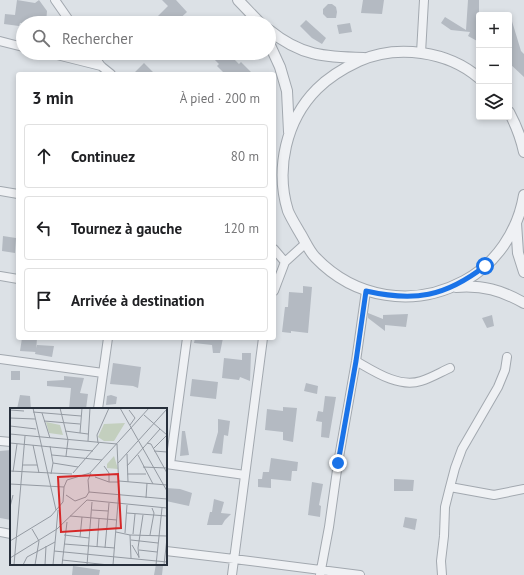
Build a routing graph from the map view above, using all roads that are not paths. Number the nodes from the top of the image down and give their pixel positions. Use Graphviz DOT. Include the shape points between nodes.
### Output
graph roads {
  1 [pos="55,0"];
  2 [pos="238,0"];
  3 [pos="424,0"];
  4 [pos="66,16"];
  5 [pos="253,16"];
  6 [pos="276,36"];
  7 [pos="0,41"];
  8 [pos="16,45"];
  9 [pos="421,53"];
  10 [pos="276,58"];
  11 [pos="366,58"];
  12 [pos="77,60"];
  13 [pos="97,60"];
  14 [pos="101,66"];
  15 [pos="108,72"];
  16 [pos="476,75"];
  17 [pos="512,117"];
  18 [pos="289,135"];
  19 [pos="523,140"];
  20 [pos="524,152"];
  21 [pos="0,191"];
  22 [pos="16,194"];
  23 [pos="524,201"];
  24 [pos="516,223"];
  25 [pos="306,243"];
  26 [pos="276,251"];
  27 [pos="285,262"];
  28 [pos="524,272"];
  29 [pos="0,276"];
  30 [pos="16,279"];
  31 [pos="276,286"];
  32 [pos="452,287"];
  33 [pos="366,291"];
  34 [pos="524,303"];
  35 [pos="108,340"];
  36 [pos="187,340"];
  37 [pos="263,340"];
  38 [pos="507,357"];
  39 [pos="0,359"];
  40 [pos="356,361"];
  41 [pos="450,368"];
  42 [pos="103,373"];
  43 [pos="98,408"];
  44 [pos="0,441"];
  45 [pos="10,442"];
  46 [pos="168,464"];
  47 [pos="245,475"];
  48 [pos="450,487"];
  49 [pos="524,489"];
  50 [pos="0,532"];
  51 [pos="10,534"];
  52 [pos="167,551"];
  53 [pos="234,558"];
  54 [pos="321,573"];
  55 [pos="232,575"];
  56 [pos="360,575"];
  57 [pos="442,575"];
  1 -- 4 [label="street"];
  2 -- 5 [label="street"];
  3 -- 9 [label="street"];
  6 -- 11 [label="street" via="316,55"];
  7 -- 8 [label="street"];
  9 -- 11 [label="street" via="393,52"];
  9 -- 16 [label="street" via="447,59"];
  10 -- 18 [label="street" via="286,91"];
  11 -- 18 [label="street" via="341,70 317,89 299,113"];
  12 -- 14 [label="street"];
  13 -- 14 [label="street"];
  14 -- 15 [label="street"];
  17 -- 19 [label="street"];
  18 -- 25 [label="street" via="283,172 284,192 288,212"];
  19 -- 20 [label="street"];
  21 -- 22 [label="street"];
  23 -- 24 [label="street"];
  24 -- 28 [label="street" via="518,253"];
  24 -- 32 [label="street" via="497,254 485,266"];
  25 -- 27 [label="street"];
  25 -- 33 [label="street" via="314,257 338,277"];
  26 -- 27 [label="street"];
  27 -- 31 [label="street"];
  29 -- 30 [label="street"];
  32 -- 33 [label="street" via="431,294 409,297 387,296"];
  32 -- 34 [label="street" via="497,290"];
  33 -- 40 [label="street"];
  35 -- 42 [label="street"];
  36 -- 46 [label="street"];
  37 -- 47 [label="street"];
  38 -- 48 [label="street" via="498,387 462,449"];
  39 -- 42 [label="street"];
  40 -- 41 [label="street" via="376,372 407,383 421,381"];
  40 -- 54 [label="street"];
  42 -- 43 [label="street"];
  44 -- 45 [label="street"];
  46 -- 47 [label="street"];
  47 -- 53 [label="street"];
  48 -- 49 [label="street" via="494,495"];
  48 -- 57 [label="street" via="445,506"];
  50 -- 51 [label="street"];
  52 -- 53 [label="street"];
  53 -- 54 [label="street"];
  53 -- 55 [label="street"];
  54 -- 56 [label="street"];
}
